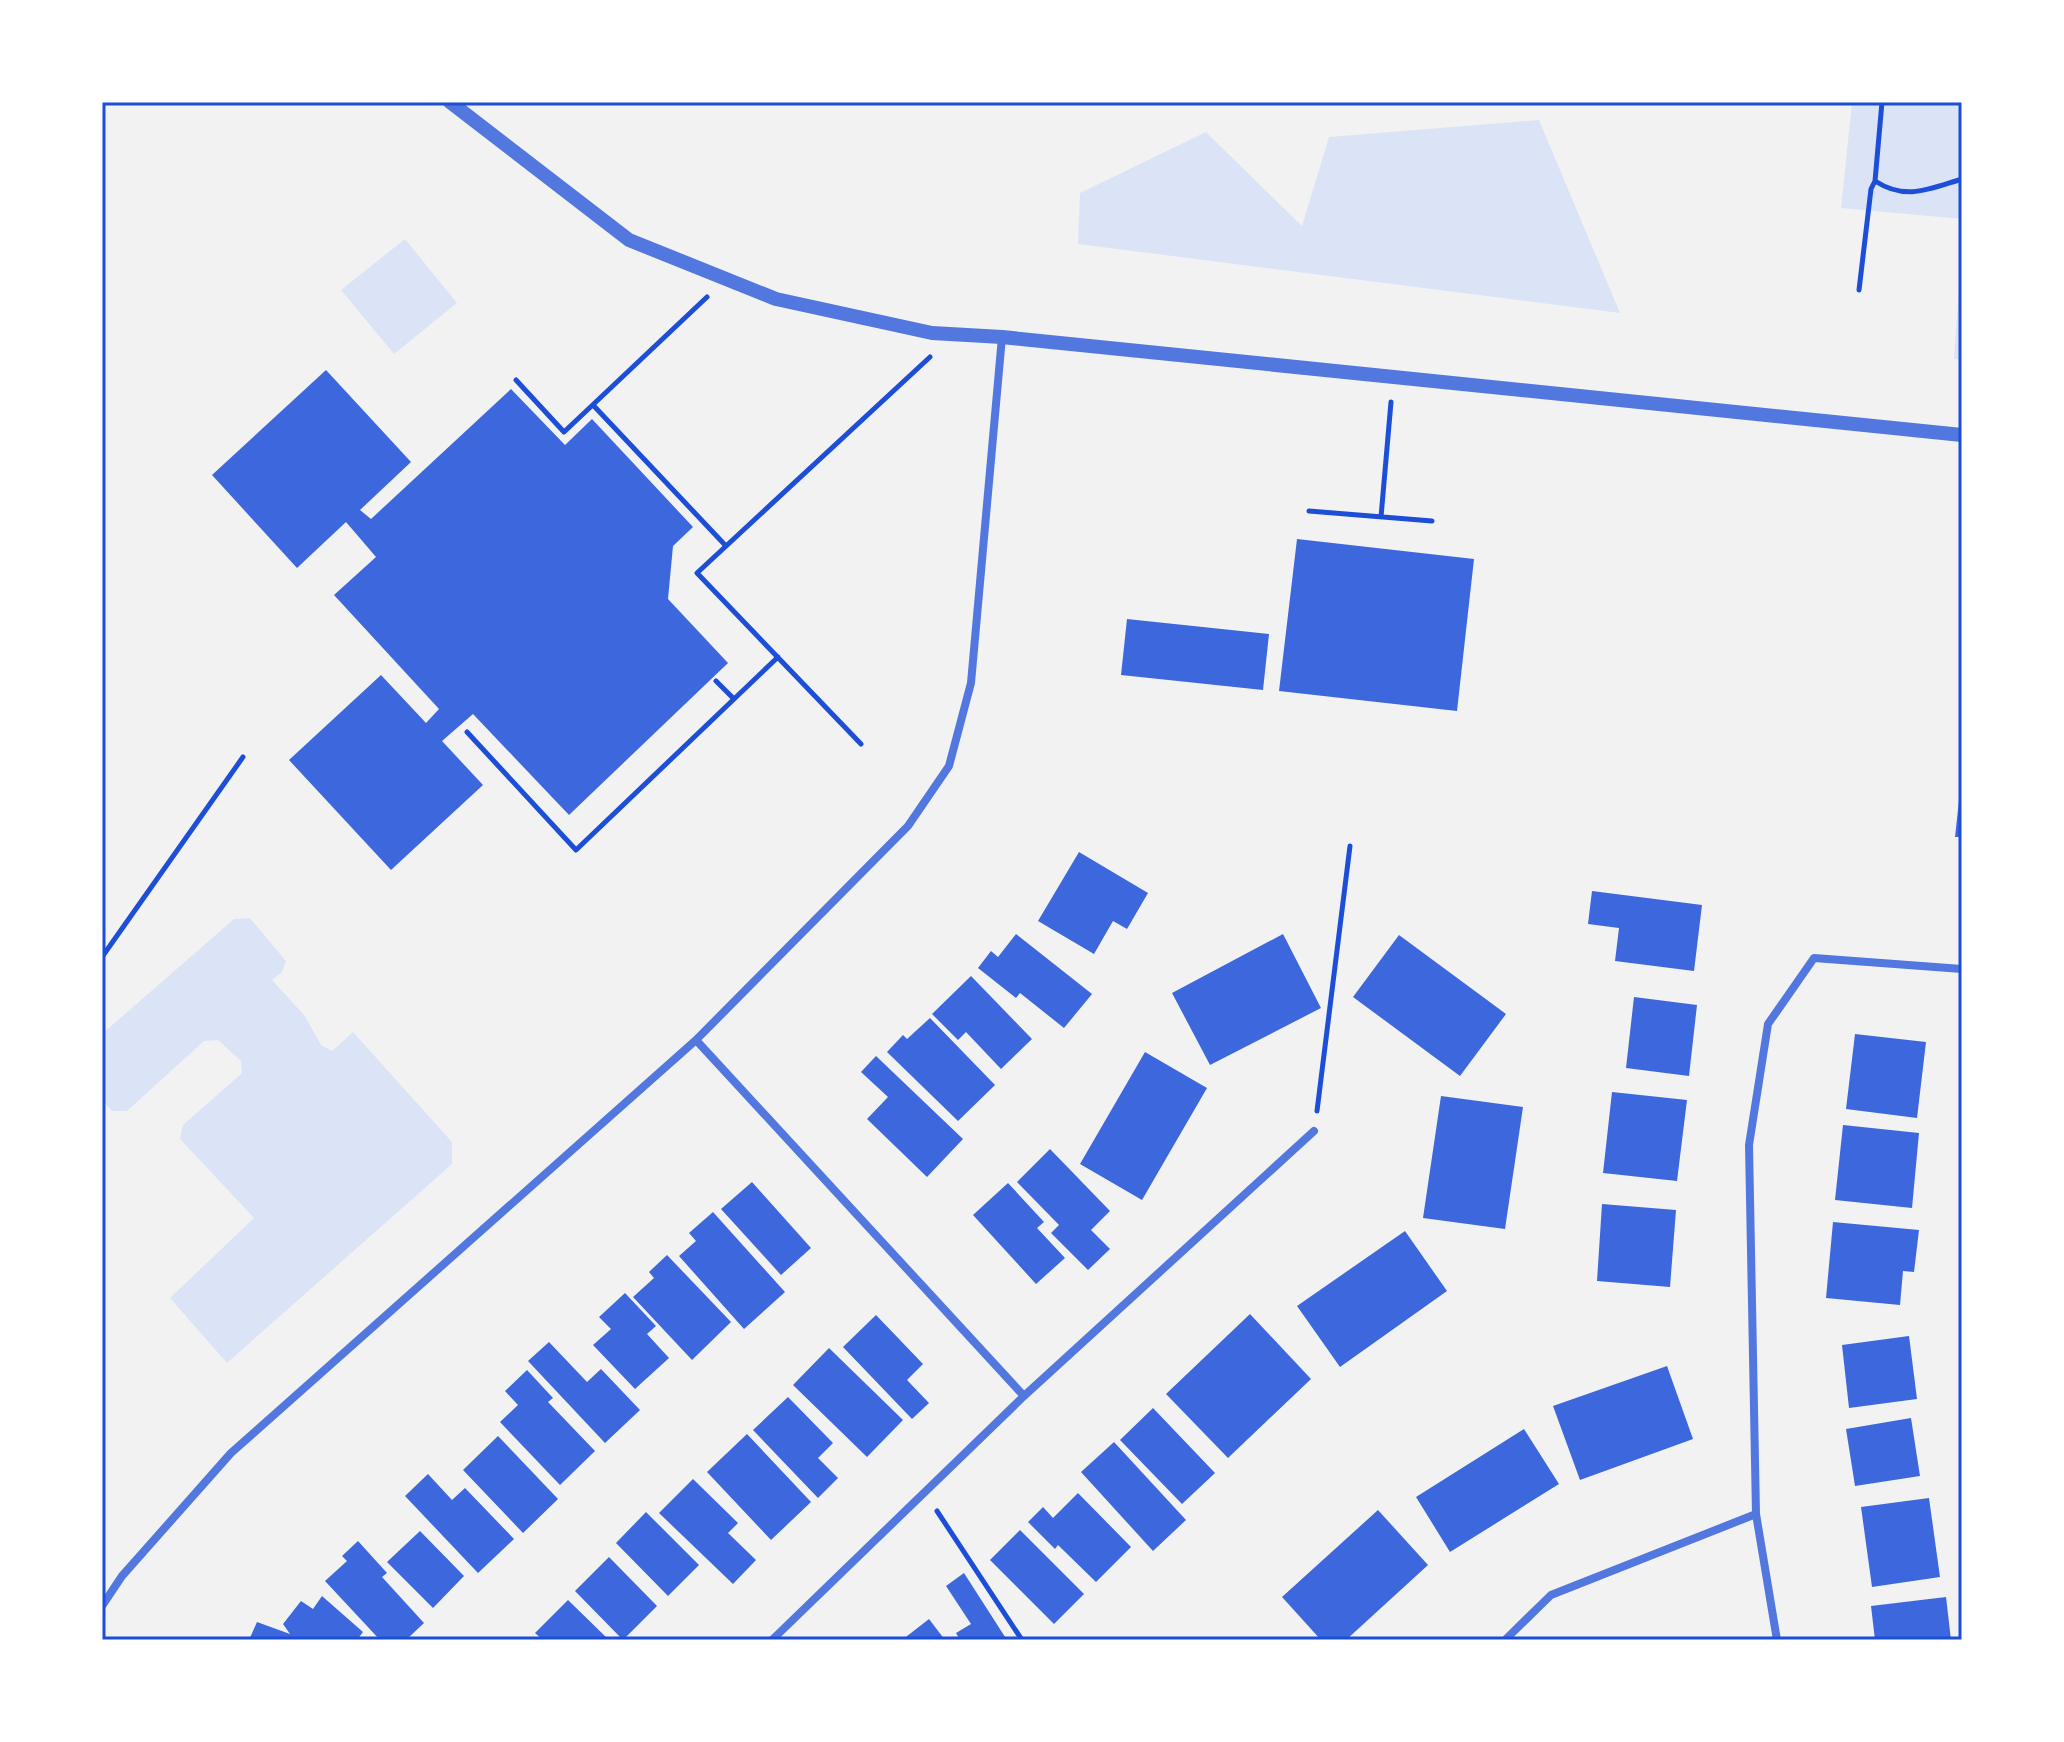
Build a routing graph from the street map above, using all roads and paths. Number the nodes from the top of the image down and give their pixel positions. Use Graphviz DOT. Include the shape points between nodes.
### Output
graph roads {
  1 [pos="450,102"];
  2 [pos="1882,102"];
  3 [pos="1962,179"];
  4 [pos="1875,181"];
  5 [pos="726,280"];
  6 [pos="1859,290"];
  7 [pos="955,334"];
  8 [pos="1002,337"];
  9 [pos="1394,377"];
  10 [pos="516,380"];
  11 [pos="593,405"];
  12 [pos="1962,435"];
  13 [pos="1309,511"];
  14 [pos="1381,517"];
  15 [pos="1432,521"];
  16 [pos="726,546"];
  17 [pos="778,657"];
  18 [pos="716,681"];
  19 [pos="734,699"];
  20 [pos="467,732"];
  21 [pos="861,744"];
  22 [pos="243,757"];
  23 [pos="1350,846"];
  24 [pos="102,957"];
  25 [pos="1962,969"];
  26 [pos="696,1040"];
  27 [pos="1314,1131"];
  28 [pos="1024,1396"];
  29 [pos="925,1493"];
  30 [pos="1756,1514"];
  31 [pos="102,1606"];
  32 [pos="772,1640"];
  33 [pos="1022,1640"];
  34 [pos="1505,1640"];
  35 [pos="1777,1640"];
  1 -- 5 [label="street" via="629,240"];
  2 -- 4 [label="path"];
  3 -- 4 [label="path" via="1897,193"];
  4 -- 6 [label="path"];
  5 -- 7 [label="street" via="776,299"];
  5 -- 11 [label="path"];
  7 -- 8 [label="street"];
  7 -- 16 [label="path"];
  8 -- 9 [label="street"];
  8 -- 26 [label="street" via="971,683 949,766 908,826"];
  9 -- 12 [label="street"];
  9 -- 14 [label="path"];
  10 -- 11 [label="path" via="564,432"];
  11 -- 16 [label="path"];
  13 -- 14 [label="path"];
  14 -- 15 [label="path"];
  16 -- 17 [label="path" via="697,573"];
  17 -- 19 [label="path"];
  17 -- 21 [label="path"];
  18 -- 19 [label="path"];
  19 -- 20 [label="path" via="576,850"];
  22 -- 24 [label="path"];
  23 -- 27 [label="path"];
  25 -- 30 [label="street" via="1814,958 1768,1024 1749,1145"];
  26 -- 28 [label="street"];
  26 -- 31 [label="street" via="231,1453 122,1576"];
  27 -- 28 [label="street"];
  28 -- 29 [label="street"];
  29 -- 32 [label="street"];
  29 -- 33 [label="path"];
  30 -- 34 [label="street" via="1551,1595"];
  30 -- 35 [label="street"];
}
